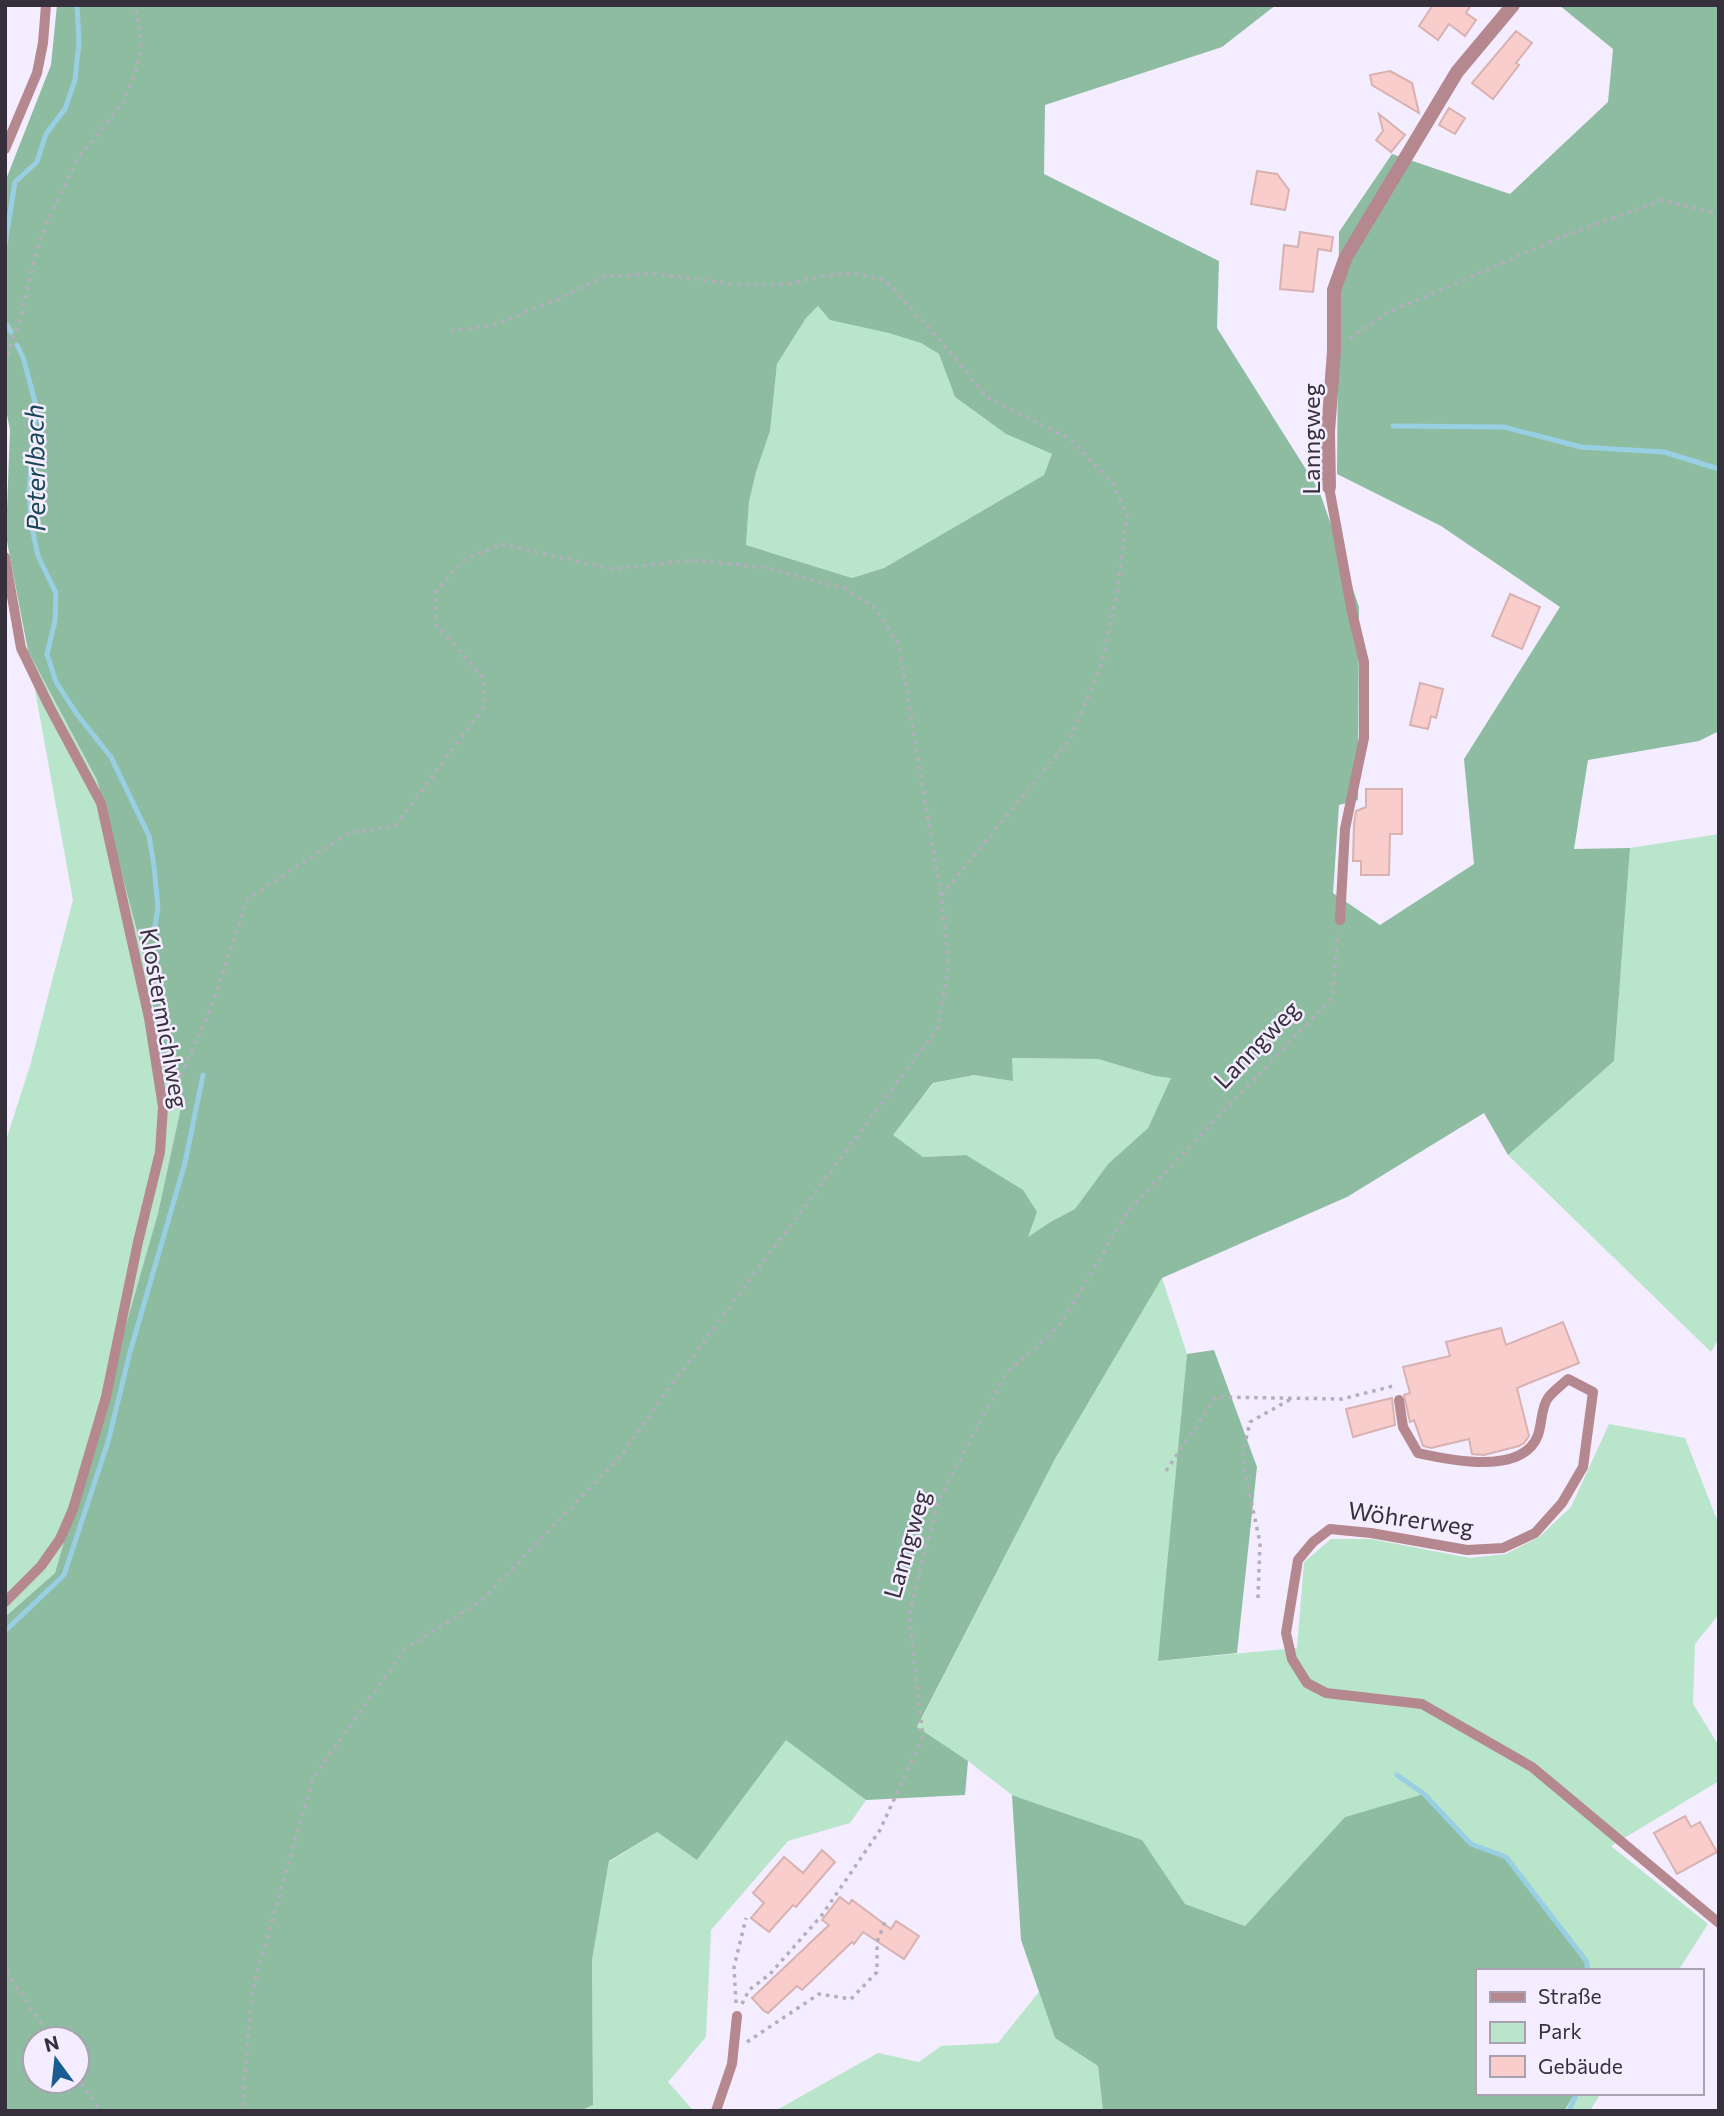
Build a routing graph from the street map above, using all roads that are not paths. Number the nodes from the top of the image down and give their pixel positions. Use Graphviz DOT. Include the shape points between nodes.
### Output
graph roads {
  1 [pos="46,5"];
  2 [pos="1513,5"];
  3 [pos="5,149"];
  4 [pos="1329,487"];
  5 [pos="5,557"];
  6 [pos="1340,920"];
  7 [pos="1399,1400"];
  8 [pos="5,1602"];
  9 [pos="1719,1923"];
  10 [pos="737,2016"];
  11 [pos="716,2111"];
  1 -- 3 [label="lane" via="37,73"];
  2 -- 4 [label="street, Lanngweg" via="1457,72 1346,257 1334,290"];
  4 -- 6 [label="lane, Lanngweg" via="1364,662 1364,738 1345,829"];
  5 -- 8 [label="lane, Klostermichlweg" via="21,648 101,803 146,1006 163,1107 160,1152 106,1397 73,1509 41,1566"];
  7 -- 9 [label="lane, Wöhrerweg" via="1402,1427 1418,1453 1457,1461 1500,1462 1528,1451 1538,1436 1546,1399 1568,1379 1593,1392 1583,1467 1562,1503 1535,1533 1503,1548 1467,1550 1330,1528 1298,1560 1286,1633 1292,1659 1307,1683 1326,1693 1422,1704 1532,1768"];
  10 -- 11 [label="lane" via="732,2064"];
}
